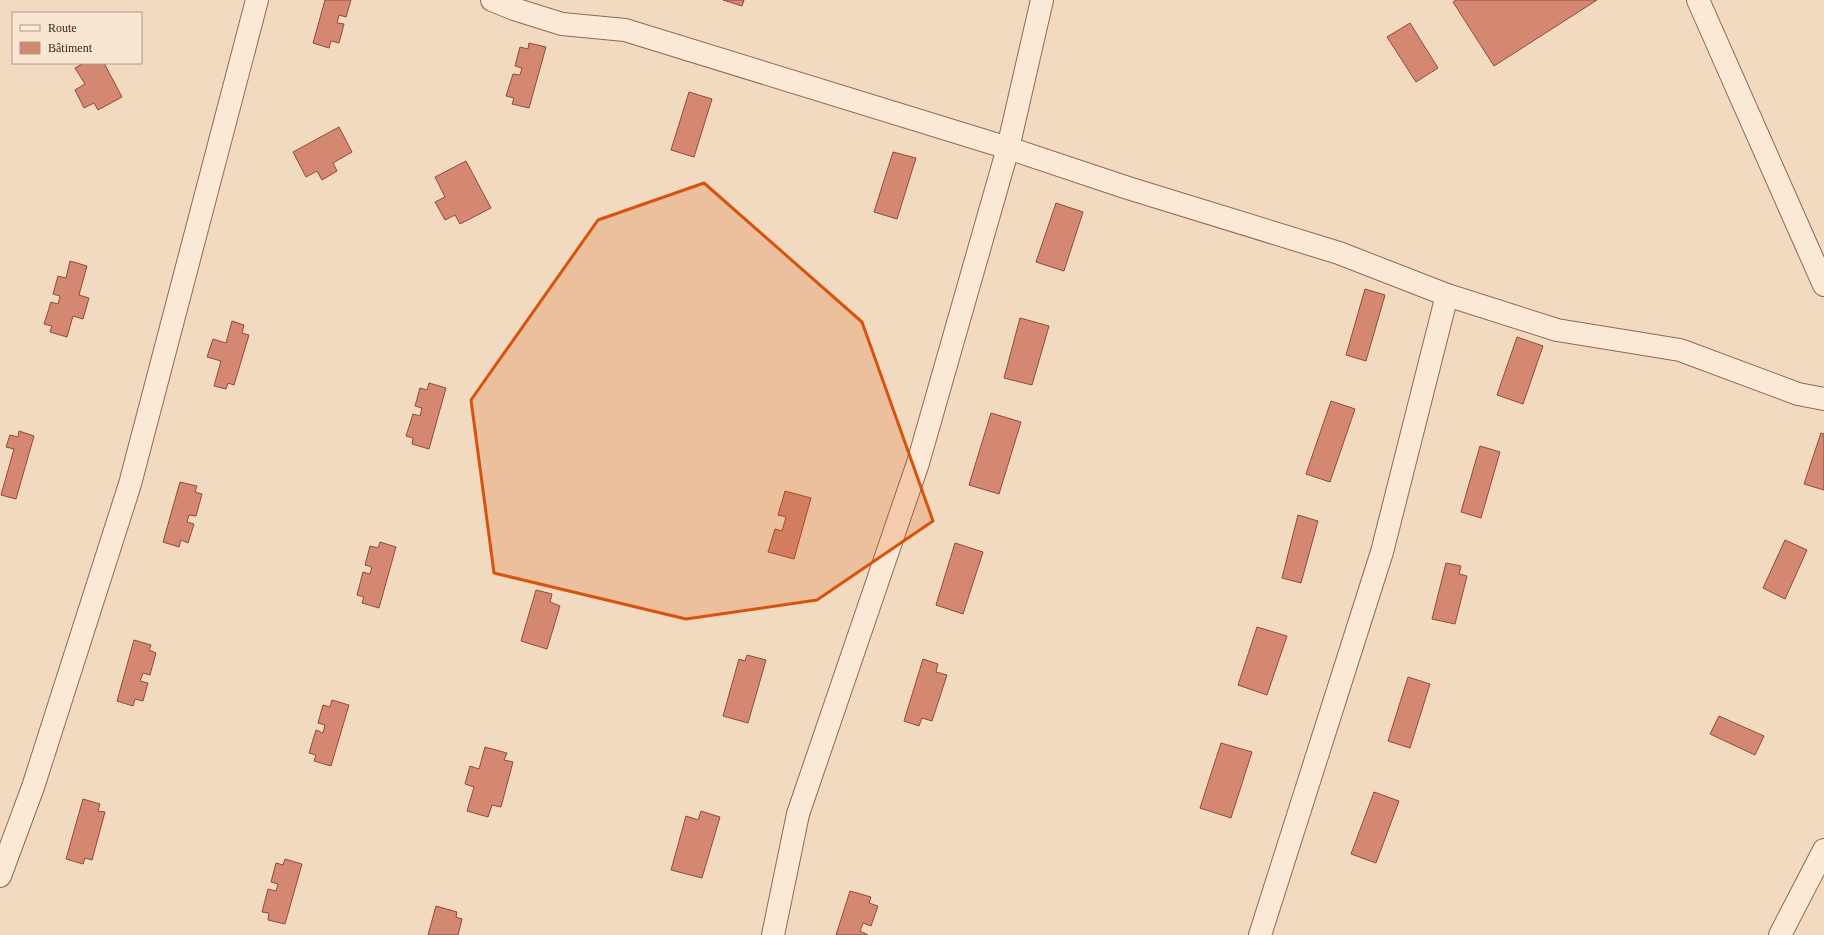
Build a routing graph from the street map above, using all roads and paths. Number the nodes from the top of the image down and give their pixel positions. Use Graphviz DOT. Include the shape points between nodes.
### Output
graph roads {
  1 [pos="257,0"];
  2 [pos="492,0"];
  3 [pos="1042,0"];
  4 [pos="1698,0"];
  5 [pos="1008,148"];
  6 [pos="1824,285"];
  7 [pos="1447,295"];
  8 [pos="1824,399"];
  9 [pos="1824,850"];
  10 [pos="0,876"];
  11 [pos="773,935"];
  12 [pos="1260,935"];
  13 [pos="1780,935"];
  1 -- 10 [label="street" via="130,484 33,787"];
  2 -- 5 [label="street" via="562,24 625,30"];
  3 -- 5 [label="street"];
  4 -- 6 [label="street"];
  5 -- 7 [label="street" via="1339,253"];
  5 -- 11 [label="street" via="918,463 798,814"];
  7 -- 8 [label="street" via="1557,330 1680,350 1798,394"];
  7 -- 12 [label="street" via="1382,552"];
  9 -- 13 [label="street"];
}
